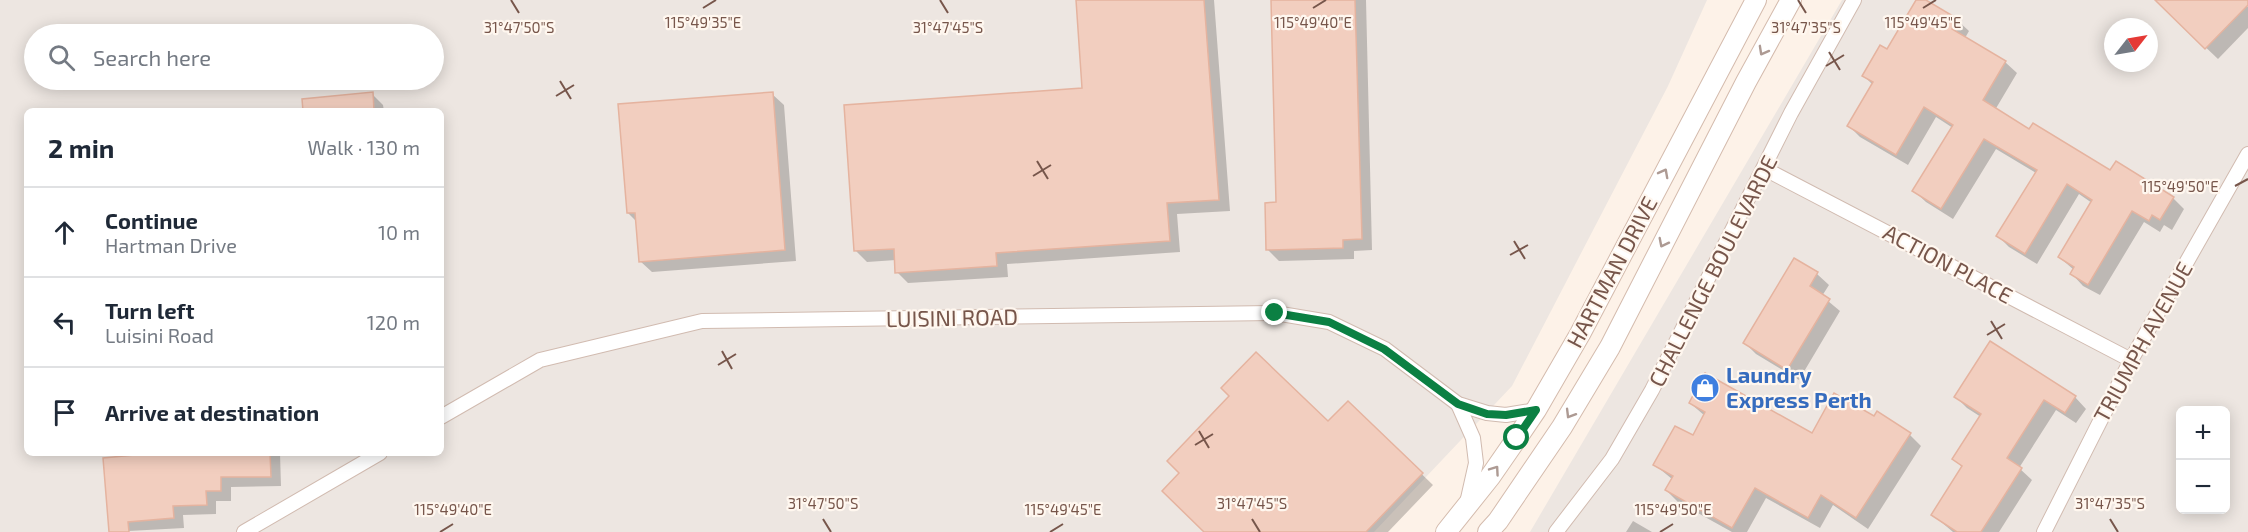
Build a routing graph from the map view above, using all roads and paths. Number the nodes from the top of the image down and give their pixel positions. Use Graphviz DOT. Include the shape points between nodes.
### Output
graph roads {
  1 [pos="1756,0"];
  2 [pos="1791,0"];
  3 [pos="1854,0"];
  4 [pos="2248,154"];
  5 [pos="1765,169"];
  6 [pos="2131,360"];
  7 [pos="1458,404"];
  8 [pos="1536,410"];
  9 [pos="444,415"];
  10 [pos="375,456"];
  11 [pos="1466,508"];
  12 [pos="244,532"];
  13 [pos="1446,532"];
  14 [pos="1488,532"];
  15 [pos="1556,532"];
  16 [pos="2044,532"];
  8 -- 1 [label="main road, HARTMAN DRIVE, one-way"];
  2 -- 14 [label="main road, HARTMAN DRIVE, one-way" via="1610,347 1562,427"];
  3 -- 5 [label="street, CHALLENGE BOULEVARDE" via="1791,113"];
  4 -- 6 [label="street, TRIUMPH AVENUE"];
  5 -- 6 [label="street, ACTION PLACE"];
  5 -- 15 [label="street, CHALLENGE BOULEVARDE" via="1652,390 1612,459"];
  6 -- 16 [label="street, TRIUMPH AVENUE"];
  7 -- 8 [label="street, LUISINI ROAD" via="1487,414"];
  7 -- 9 [label="street, LUISINI ROAD" via="1384,349 1329,322 1275,313 702,321 540,360"];
  7 -- 11 [label="street, LUISINI ROAD" via="1473,438 1476,462"];
  11 -- 8 [label="main road, HARTMAN DRIVE, one-way"];
  10 -- 12 [label="street"];
  11 -- 13 [label="main road, HARTMAN DRIVE"];
}
